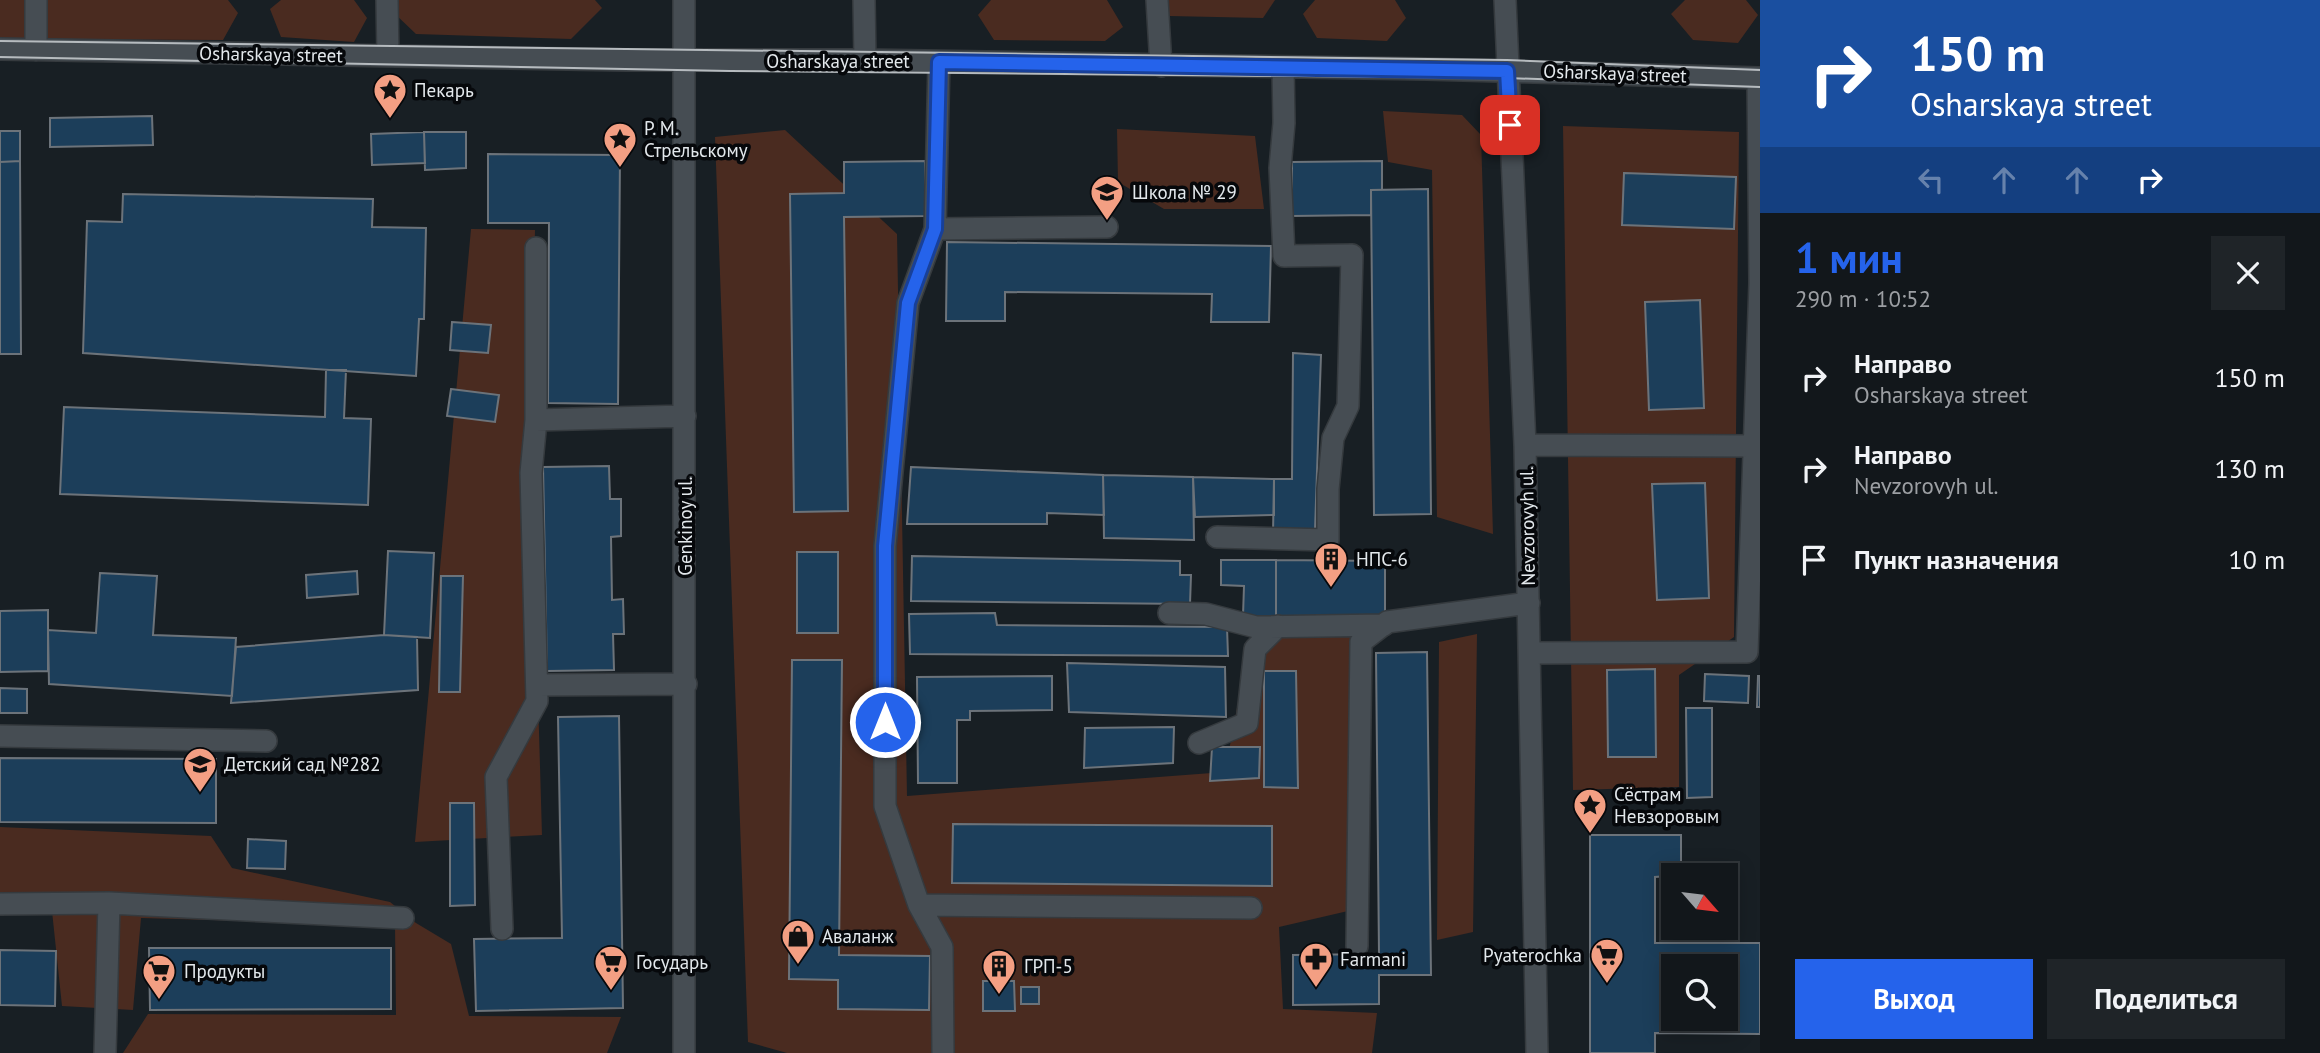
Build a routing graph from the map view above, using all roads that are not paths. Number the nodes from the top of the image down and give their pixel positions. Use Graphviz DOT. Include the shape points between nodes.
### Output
graph roads {
  1 [pos="36,0"];
  2 [pos="387,0"];
  3 [pos="684,0"];
  4 [pos="864,0"];
  5 [pos="1157,0"];
  6 [pos="1505,0"];
  7 [pos="0,49"];
  8 [pos="36,50"];
  9 [pos="388,56"];
  10 [pos="684,60"];
  11 [pos="865,60"];
  12 [pos="939,62"];
  13 [pos="1161,66"];
  14 [pos="1283,67"];
  15 [pos="1507,71"];
  16 [pos="1759,78"];
  17 [pos="1107,227"];
  18 [pos="935,229"];
  19 [pos="536,248"];
  20 [pos="1760,283"];
  21 [pos="685,416"];
  22 [pos="536,420"];
  23 [pos="1525,445"];
  24 [pos="1754,446"];
  25 [pos="1217,537"];
  26 [pos="1529,603"];
  27 [pos="1169,613"];
  28 [pos="1384,625"];
  29 [pos="1278,626"];
  30 [pos="1530,653"];
  31 [pos="686,684"];
  32 [pos="537,685"];
  33 [pos="0,736"];
  34 [pos="266,741"];
  35 [pos="1199,743"];
  36 [pos="109,903"];
  37 [pos="0,904"];
  38 [pos="919,905"];
  39 [pos="1251,908"];
  40 [pos="403,918"];
  41 [pos="502,929"];
  42 [pos="1357,946"];
  43 [pos="105,1053"];
  44 [pos="684,1053"];
  45 [pos="943,1053"];
  46 [pos="1537,1053"];
  1 -- 8 [label="street"];
  2 -- 9 [label="street"];
  3 -- 10 [label="street, Genkinoy ul."];
  4 -- 11 [label="street"];
  5 -- 13 [label="street"];
  6 -- 15 [label="street, Nevzorovyh ul."];
  7 -- 8 [label="street, Osharskaya street"];
  8 -- 9 [label="street, Osharskaya street"];
  9 -- 10 [label="street, Osharskaya street"];
  10 -- 11 [label="street, Osharskaya street"];
  10 -- 21 [label="street, Genkinoy ul."];
  11 -- 12 [label="street, Osharskaya street"];
  12 -- 13 [label="street, Osharskaya street"];
  12 -- 18 [label="street"];
  13 -- 14 [label="street, Osharskaya street"];
  14 -- 15 [label="street, Osharskaya street"];
  14 -- 25 [label="street" via="1280,168 1284,256 1352,255 1348,406 1333,438 1328,540"];
  15 -- 16 [label="street, Osharskaya street"];
  15 -- 23 [label="street, Nevzorovyh ul."];
  16 -- 20 [label="street"];
  17 -- 18 [label="street"];
  18 -- 38 [label="street" via="908,303 885,546 885,806"];
  19 -- 22 [label="street"];
  20 -- 24 [label="street"];
  21 -- 22 [label="street"];
  21 -- 31 [label="street, Genkinoy ul."];
  22 -- 32 [label="street" via="531,473"];
  23 -- 24 [label="street"];
  23 -- 26 [label="street, Nevzorovyh ul."];
  24 -- 30 [label="street" via="1747,652"];
  26 -- 28 [label="street"];
  26 -- 30 [label="street, Nevzorovyh ul."];
  27 -- 29 [label="street" via="1206,614 1256,627"];
  28 -- 29 [label="street"];
  28 -- 42 [label="street" via="1361,642"];
  29 -- 35 [label="street" via="1255,649 1247,723"];
  30 -- 46 [label="street, Nevzorovyh ul."];
  31 -- 32 [label="street"];
  31 -- 44 [label="street, Genkinoy ul."];
  32 -- 41 [label="street" via="537,701 496,777"];
  33 -- 34 [label="street"];
  36 -- 37 [label="street"];
  36 -- 40 [label="street"];
  36 -- 43 [label="street"];
  38 -- 39 [label="street"];
  38 -- 45 [label="street" via="942,947"];
}
